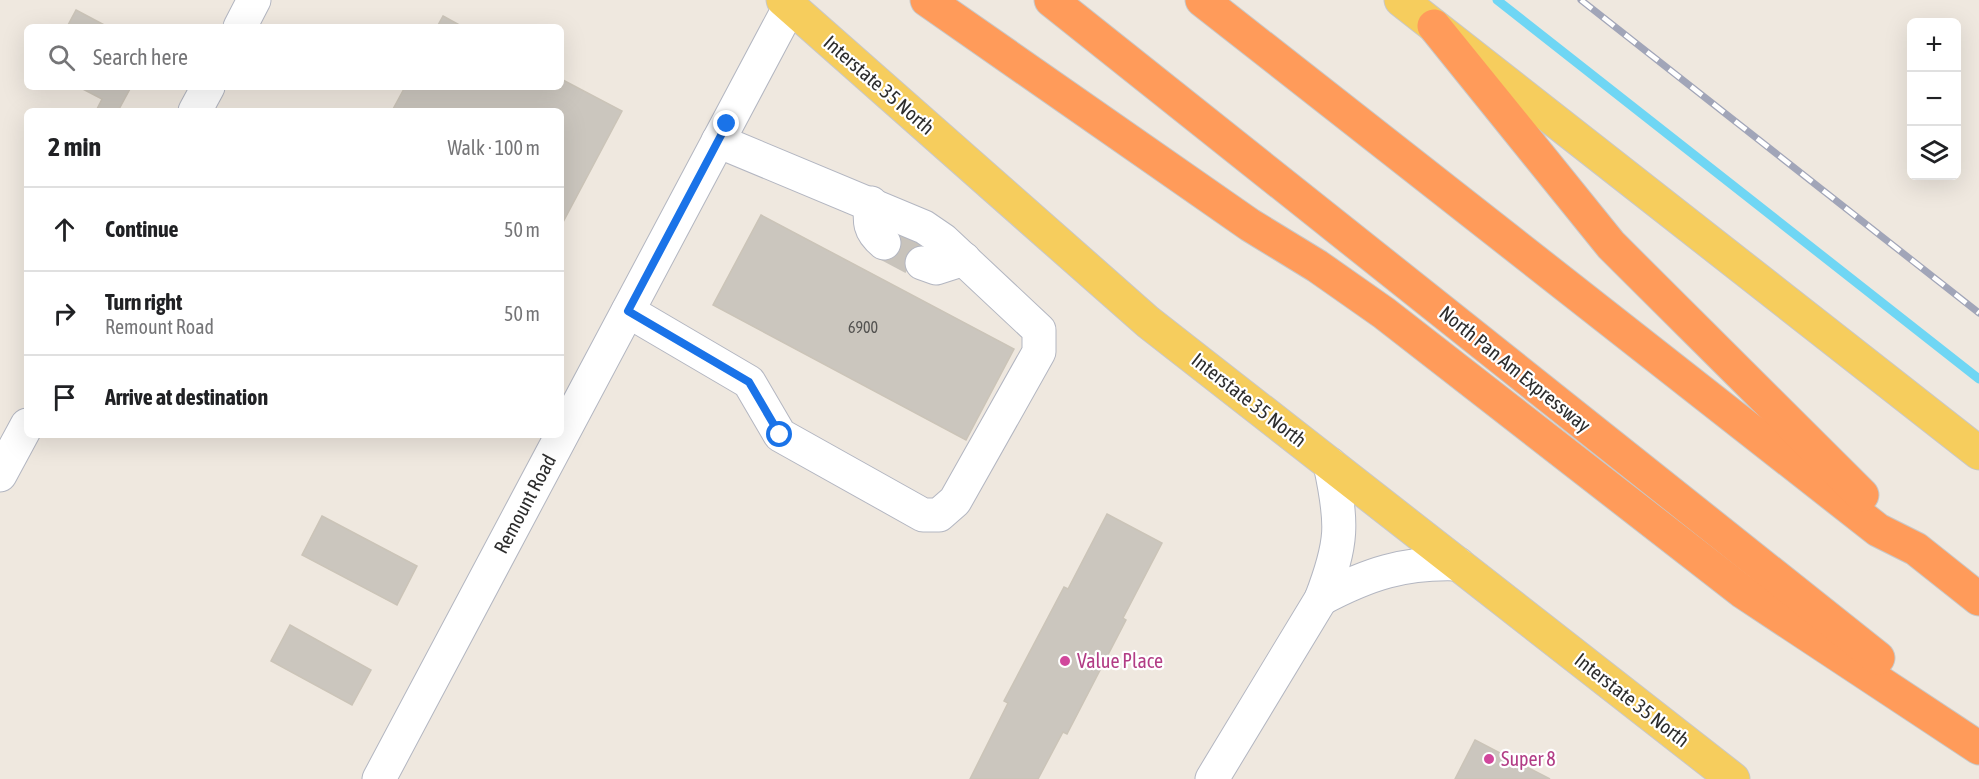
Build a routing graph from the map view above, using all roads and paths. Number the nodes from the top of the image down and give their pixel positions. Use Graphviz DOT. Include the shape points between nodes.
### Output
graph roads {
  1 [pos="254,0"];
  2 [pos="927,0"];
  3 [pos="1051,0"];
  4 [pos="1202,0"];
  5 [pos="1401,0"];
  6 [pos="786,3"];
  7 [pos="242,24"];
  8 [pos="1434,26"];
  9 [pos="206,90"];
  10 [pos="197,108"];
  11 [pos="718,141"];
  12 [pos="871,203"];
  13 [pos="884,243"];
  14 [pos="964,259"];
  15 [pos="922,263"];
  16 [pos="628,311"];
  17 [pos="24,431"];
  18 [pos="564,431"];
  19 [pos="560,438"];
  20 [pos="1979,453"];
  21 [pos="1330,464"];
  22 [pos="0,475"];
  23 [pos="1916,549"];
  24 [pos="1458,564"];
  25 [pos="1979,598"];
  26 [pos="1321,599"];
  27 [pos="1979,739"];
  28 [pos="1979,748"];
  29 [pos="379,779"];
  30 [pos="1212,779"];
  31 [pos="1733,779"];
  1 -- 7 [label="street"];
  2 -- 28 [label="highway" via="1384,313 1743,592"];
  3 -- 27 [label="highway, North Pan Am Expressway"];
  4 -- 23 [label="highway" via="1878,530"];
  5 -- 8 [label="main road"];
  6 -- 11 [label="street, Remount Road"];
  6 -- 21 [label="main road, Interstate 35 North" via="1148,322"];
  8 -- 20 [label="main road"];
  8 -- 23 [label="highway" via="1611,245"];
  9 -- 10 [label="street"];
  11 -- 12 [label="street"];
  11 -- 16 [label="street, Remount Road"];
  12 -- 13 [label="street" via="869,225 873,235"];
  12 -- 14 [label="street" via="924,227"];
  14 -- 15 [label="street" via="936,268"];
  14 -- 16 [label="street" via="1039,330 1039,352 955,501 939,515 923,515 780,435 749,382"];
  16 -- 18 [label="street, Remount Road"];
  17 -- 22 [label="street"];
  19 -- 29 [label="street, Remount Road"];
  21 -- 24 [label="main road, Interstate 35 North"];
  21 -- 26 [label="street" via="1341,535"];
  23 -- 25 [label="highway"];
  24 -- 26 [label="street" via="1428,563 1383,570"];
  24 -- 31 [label="main road, Interstate 35 North"];
  26 -- 30 [label="street"];
}
